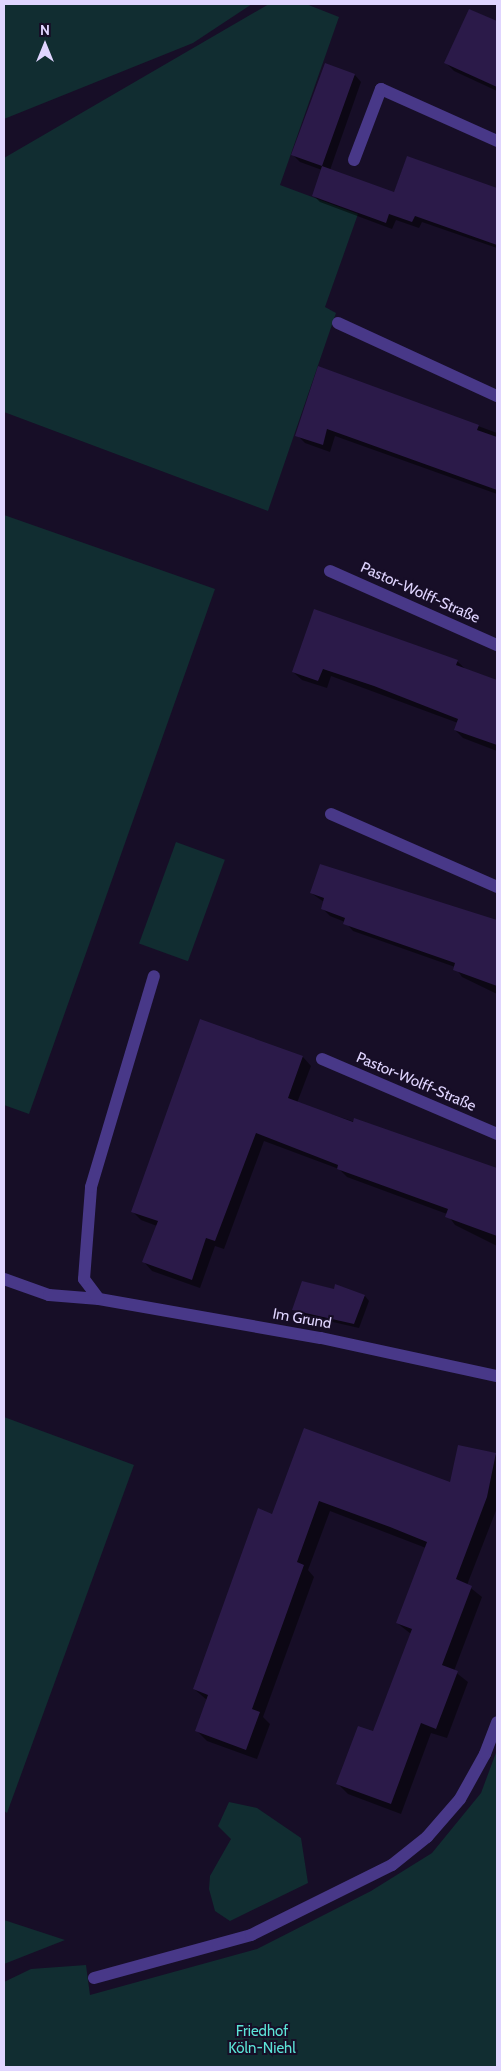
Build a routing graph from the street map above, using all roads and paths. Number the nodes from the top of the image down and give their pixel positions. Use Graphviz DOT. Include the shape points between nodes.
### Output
graph roads {
  1 [pos="497,141"];
  2 [pos="354,160"];
  3 [pos="338,323"];
  4 [pos="497,396"];
  5 [pos="330,571"];
  6 [pos="497,645"];
  7 [pos="331,814"];
  8 [pos="497,887"];
  9 [pos="154,976"];
  10 [pos="322,1059"];
  11 [pos="497,1134"];
  12 [pos="4,1279"];
  13 [pos="99,1299"];
  14 [pos="497,1376"];
  15 [pos="497,1722"];
  16 [pos="94,1978"];
  1 -- 2 [label="street" via="380,89"];
  3 -- 4 [label="street"];
  5 -- 6 [label="street, Pastor-Wolff-Straße"];
  7 -- 8 [label="street"];
  9 -- 13 [label="street" via="92,1187 84,1279"];
  10 -- 11 [label="street, Pastor-Wolff-Straße"];
  12 -- 13 [label="street, Im Grund" via="49,1294"];
  13 -- 14 [label="street, Im Grund" via="321,1338"];
  15 -- 16 [label="street" via="485,1754 460,1799 427,1837 392,1865 251,1935"];
}
